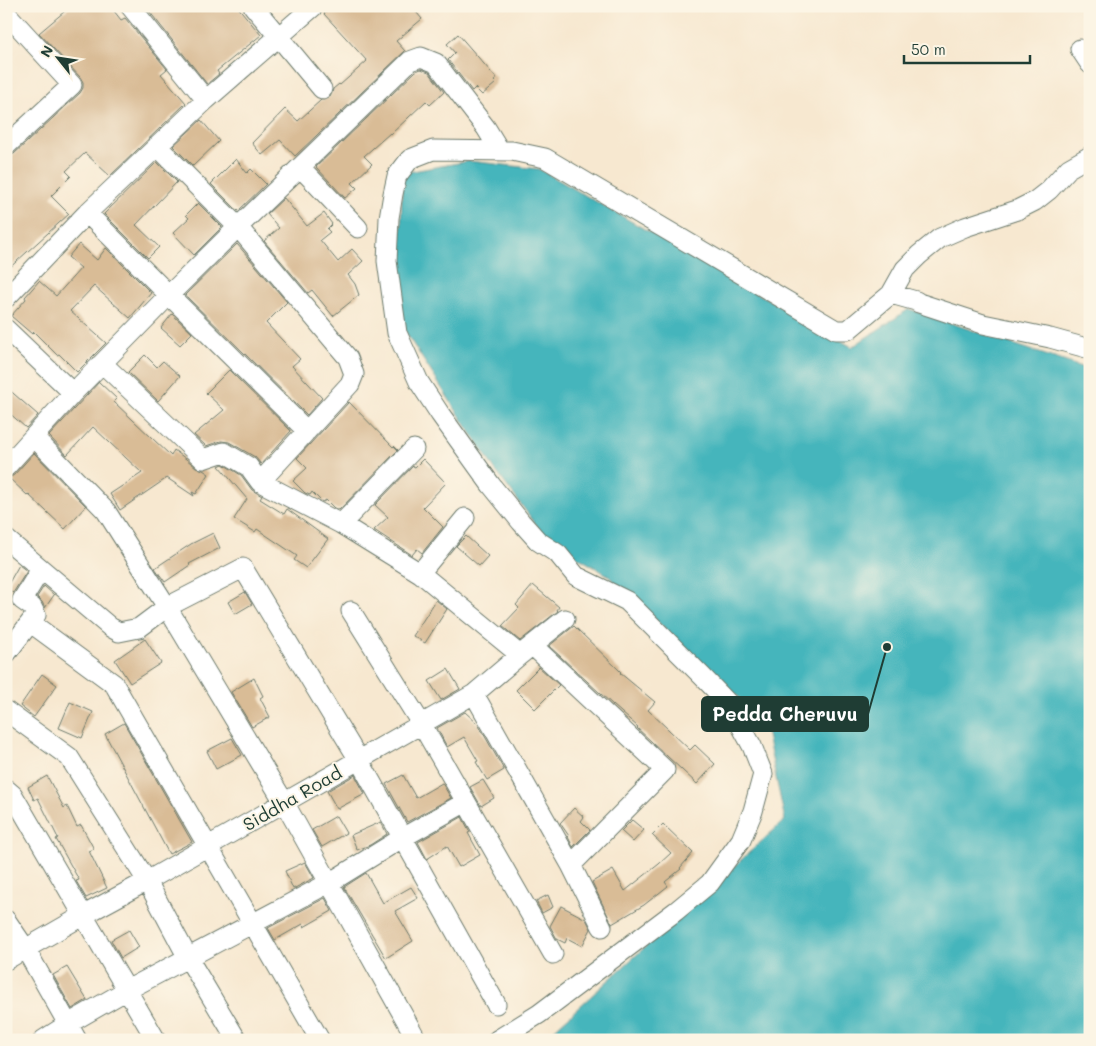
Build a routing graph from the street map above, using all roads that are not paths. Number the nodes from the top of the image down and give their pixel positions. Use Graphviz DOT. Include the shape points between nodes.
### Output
graph roads {
  1 [pos="130,6"];
  2 [pos="252,6"];
  3 [pos="314,6"];
  4 [pos="6,13"];
  5 [pos="278,37"];
  6 [pos="322,89"];
  7 [pos="206,100"];
  8 [pos="6,146"];
  9 [pos="157,146"];
  10 [pos="500,151"];
  11 [pos="1090,156"];
  12 [pos="300,167"];
  13 [pos="87,213"];
  14 [pos="238,227"];
  15 [pos="358,228"];
  16 [pos="891,294"];
  17 [pos="169,295"];
  18 [pos="6,298"];
  19 [pos="6,329"];
  20 [pos="1090,349"];
  21 [pos="102,364"];
  22 [pos="73,393"];
  23 [pos="307,431"];
  24 [pos="34,437"];
  25 [pos="414,449"];
  26 [pos="6,467"];
  27 [pos="260,482"];
  28 [pos="465,518"];
  29 [pos="341,524"];
  30 [pos="6,539"];
  31 [pos="41,569"];
  32 [pos="420,573"];
  33 [pos="167,606"];
  34 [pos="351,611"];
  35 [pos="566,619"];
  36 [pos="31,623"];
  37 [pos="526,650"];
  38 [pos="6,654"];
  39 [pos="474,694"];
  40 [pos="6,711"];
  41 [pos="422,725"];
  42 [pos="359,760"];
  43 [pos="6,789"];
  44 [pos="284,802"];
  45 [pos="466,802"];
  46 [pos="402,838"];
  47 [pos="207,847"];
  48 [pos="571,865"];
  49 [pos="147,881"];
  50 [pos="329,883"];
  51 [pos="84,915"];
  52 [pos="6,920"];
  53 [pos="253,924"];
  54 [pos="602,927"];
  55 [pos="25,948"];
  56 [pos="553,954"];
  57 [pos="188,958"];
  58 [pos="6,960"];
  59 [pos="127,990"];
  60 [pos="496,1004"];
  61 [pos="72,1032"];
  62 [pos="43,1040"];
  63 [pos="156,1040"];
  64 [pos="236,1040"];
  65 [pos="320,1040"];
  66 [pos="417,1040"];
  67 [pos="497,1040"];
  1 -- 7 [label="street"];
  2 -- 5 [label="street"];
  3 -- 5 [label="street"];
  4 -- 8 [label="street" via="72,85"];
  5 -- 6 [label="street"];
  5 -- 7 [label="street"];
  7 -- 9 [label="street"];
  9 -- 13 [label="street"];
  9 -- 14 [label="street"];
  10 -- 12 [label="street" via="436,64 421,57 410,61"];
  10 -- 16 [label="street" via="545,158 836,330 848,330"];
  10 -- 67 [label="street" via="433,150 410,159 397,176 389,218 387,261 397,333 419,382 521,522 538,541 558,554 576,576 627,601 729,704 763,774 741,840 710,883 546,1008"];
  11 -- 16 [label="street" via="1069,168 1035,201 940,238 905,269"];
  12 -- 14 [label="street"];
  12 -- 15 [label="street"];
  13 -- 17 [label="street"];
  13 -- 18 [label="street"];
  14 -- 17 [label="street"];
  14 -- 23 [label="street" via="348,358 354,374 350,384"];
  16 -- 20 [label="street" via="983,324"];
  17 -- 21 [label="street"];
  17 -- 23 [label="street"];
  19 -- 22 [label="street"];
  21 -- 22 [label="street"];
  21 -- 27 [label="street" via="203,460 224,452 249,467"];
  22 -- 24 [label="street"];
  23 -- 27 [label="street"];
  24 -- 26 [label="street"];
  24 -- 33 [label="street" via="106,511"];
  25 -- 29 [label="street"];
  27 -- 29 [label="street"];
  28 -- 32 [label="street"];
  29 -- 32 [label="street"];
  30 -- 31 [label="street"];
  31 -- 33 [label="street" via="119,632 139,628"];
  31 -- 36 [label="street" via="22,600 36,615"];
  32 -- 37 [label="street"];
  33 -- 42 [label="street" via="244,568"];
  33 -- 44 [label="street"];
  34 -- 41 [label="street"];
  35 -- 37 [label="street, Siddha Road"];
  36 -- 38 [label="street"];
  36 -- 47 [label="street" via="114,684"];
  37 -- 39 [label="street, Siddha Road"];
  37 -- 48 [label="street" via="665,770"];
  39 -- 41 [label="street, Siddha Road"];
  39 -- 48 [label="street"];
  40 -- 49 [label="street" via="69,757"];
  41 -- 42 [label="street, Siddha Road"];
  41 -- 45 [label="street"];
  42 -- 44 [label="street, Siddha Road"];
  42 -- 46 [label="street"];
  43 -- 51 [label="street" via="13,795"];
  44 -- 47 [label="street, Siddha Road"];
  44 -- 50 [label="street"];
  45 -- 46 [label="street"];
  45 -- 56 [label="street"];
  46 -- 50 [label="street"];
  46 -- 60 [label="street"];
  47 -- 49 [label="street, Siddha Road"];
  47 -- 53 [label="street"];
  48 -- 54 [label="street"];
  49 -- 51 [label="street, Siddha Road"];
  49 -- 57 [label="street"];
  50 -- 53 [label="street"];
  50 -- 66 [label="street"];
  51 -- 55 [label="street, Siddha Road"];
  51 -- 59 [label="street"];
  52 -- 55 [label="street"];
  53 -- 57 [label="street"];
  53 -- 65 [label="street"];
  55 -- 58 [label="street, Siddha Road"];
  55 -- 61 [label="street"];
  57 -- 59 [label="street"];
  57 -- 64 [label="street"];
  59 -- 61 [label="street"];
  59 -- 63 [label="street"];
  61 -- 62 [label="street"];
}
